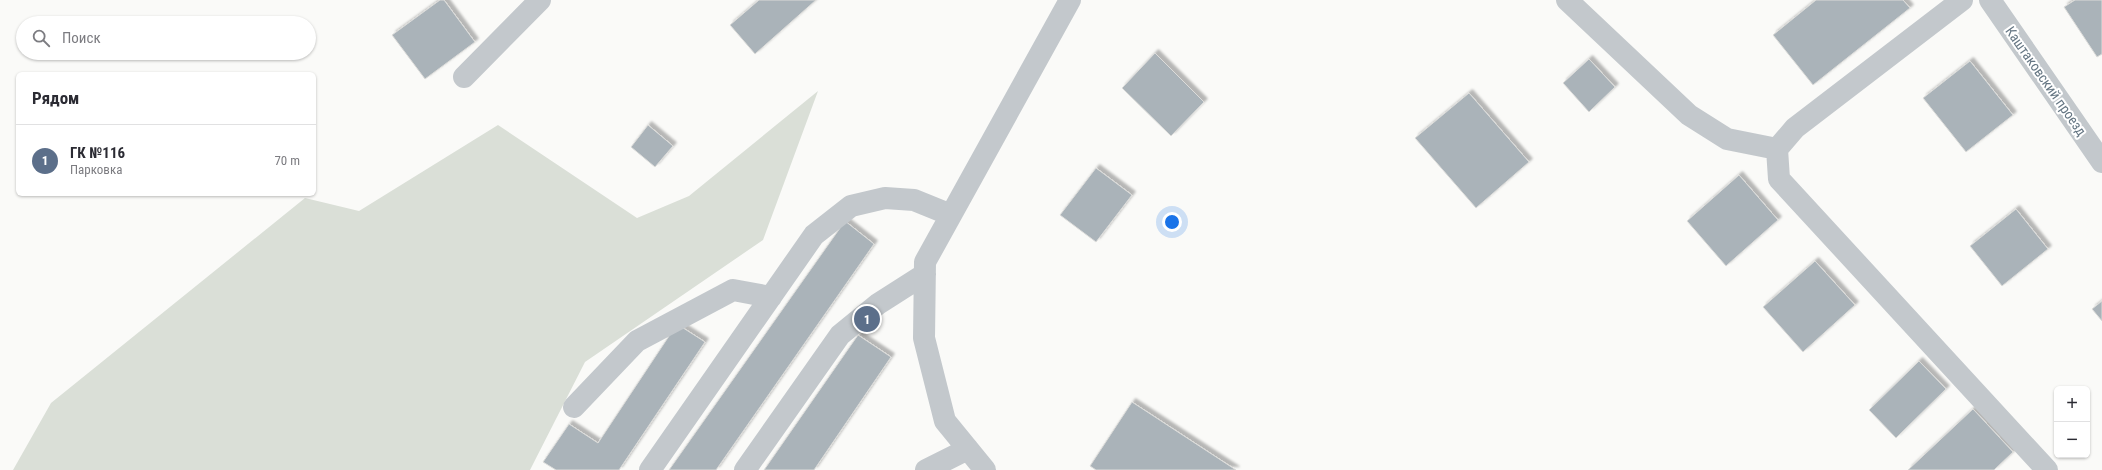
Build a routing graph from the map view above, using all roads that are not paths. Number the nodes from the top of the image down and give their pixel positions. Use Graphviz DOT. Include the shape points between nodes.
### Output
graph roads {
  1 [pos="540,0"];
  2 [pos="1070,0"];
  3 [pos="1567,0"];
  4 [pos="1962,0"];
  5 [pos="1990,0"];
  6 [pos="464,77"];
  7 [pos="1777,149"];
  8 [pos="2102,162"];
  9 [pos="952,215"];
  10 [pos="925,274"];
  11 [pos="771,297"];
  12 [pos="574,407"];
  13 [pos="968,449"];
  14 [pos="650,470"];
  15 [pos="745,470"];
  16 [pos="926,470"];
  17 [pos="985,470"];
  18 [pos="2047,470"];
  1 -- 6 [label="street"];
  2 -- 9 [label="street"];
  3 -- 7 [label="street" via="1689,115 1727,139"];
  4 -- 7 [label="street" via="1795,128"];
  5 -- 8 [label="street, Каштаковский проезд"];
  7 -- 18 [label="street" via="1779,179"];
  9 -- 10 [label="street" via="925,262"];
  9 -- 11 [label="street" via="914,200 885,198 851,206 814,235"];
  10 -- 13 [label="street" via="924,338 945,421"];
  10 -- 15 [label="street" via="878,304 840,335"];
  11 -- 12 [label="street" via="733,290 637,341"];
  11 -- 14 [label="street"];
  13 -- 16 [label="street"];
  13 -- 17 [label="street"];
}
